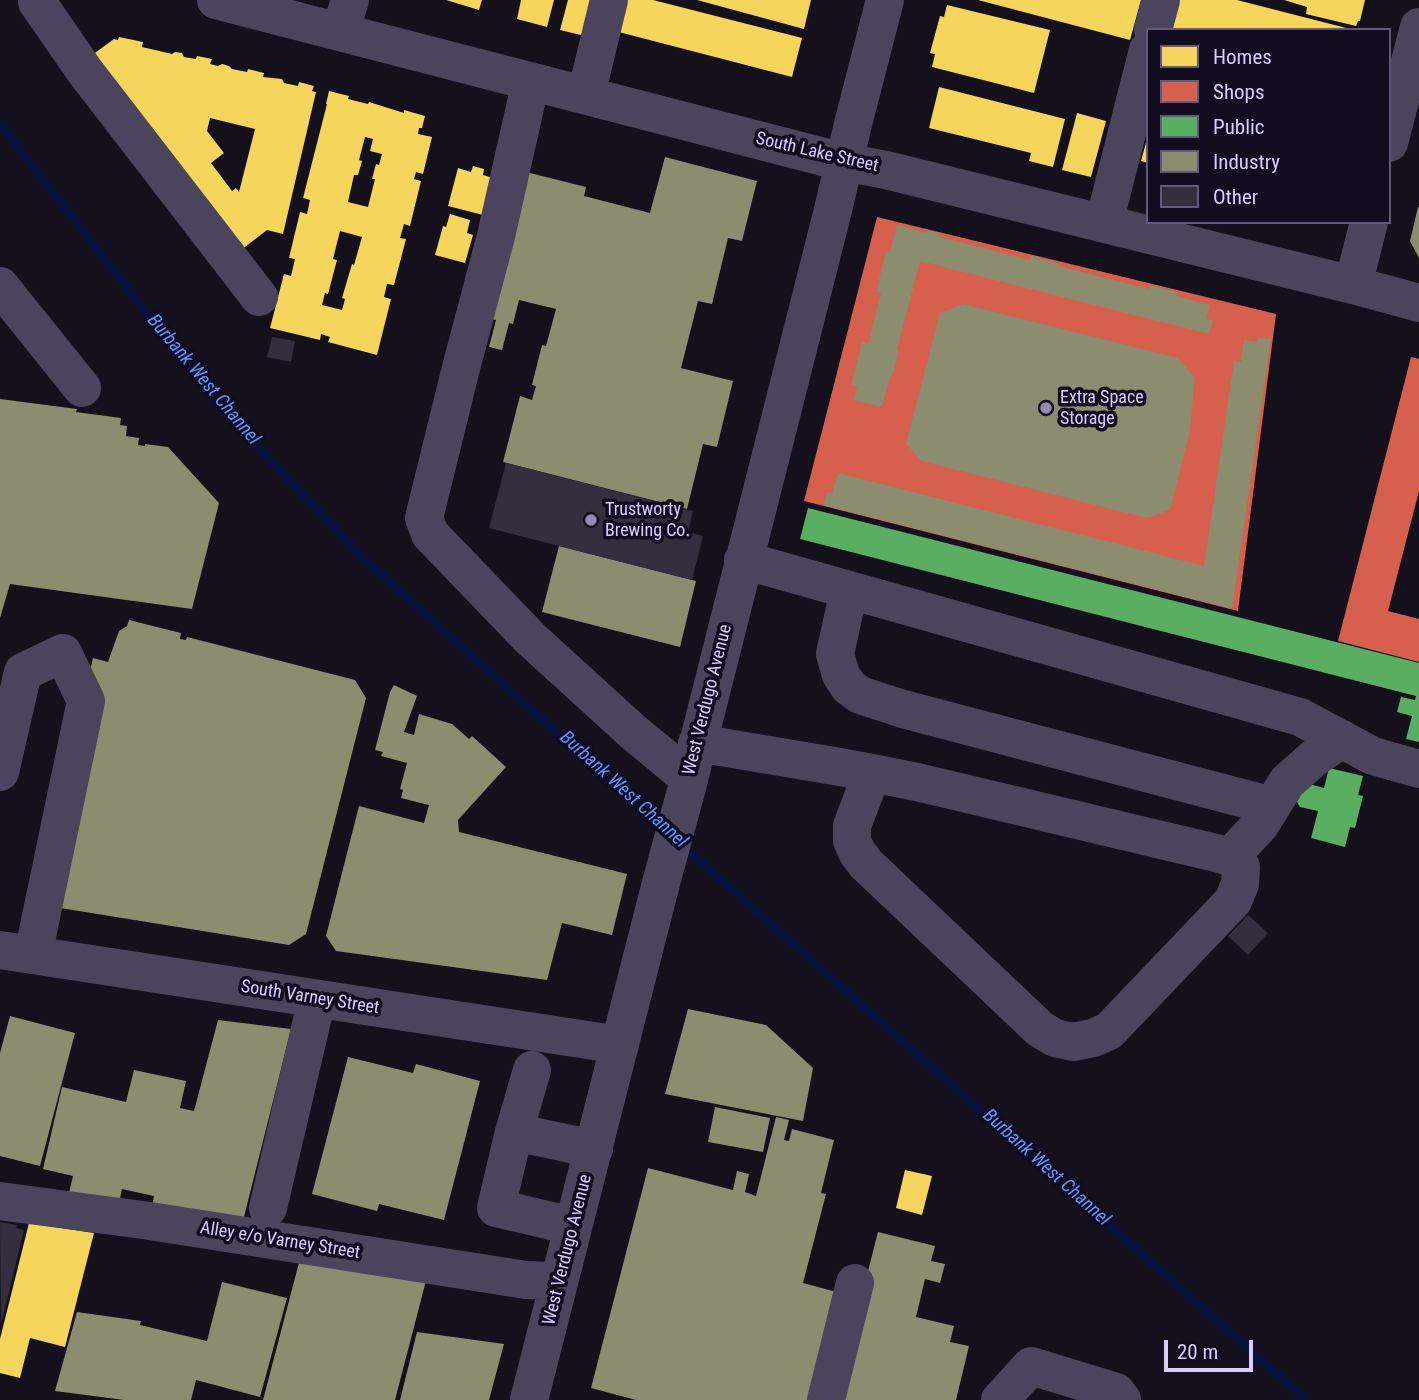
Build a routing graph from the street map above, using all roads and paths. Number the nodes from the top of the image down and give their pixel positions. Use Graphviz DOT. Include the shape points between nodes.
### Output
graph roads {
  1 [pos="37,0"];
  2 [pos="216,0"];
  3 [pos="608,0"];
  4 [pos="885,0"];
  5 [pos="1161,0"];
  6 [pos="345,16"];
  7 [pos="1419,27"];
  8 [pos="1154,28"];
  9 [pos="1146,58"];
  10 [pos="531,81"];
  11 [pos="586,95"];
  12 [pos="1391,135"];
  13 [pos="844,162"];
  14 [pos="1104,223"];
  15 [pos="1368,224"];
  16 [pos="1353,285"];
  17 [pos="0,286"];
  18 [pos="259,297"];
  19 [pos="1419,303"];
  20 [pos="82,388"];
  21 [pos="743,560"];
  22 [pos="849,590"];
  23 [pos="1342,739"];
  24 [pos="1419,769"];
  25 [pos="0,772"];
  26 [pos="872,773"];
  27 [pos="689,777"];
  28 [pos="1272,806"];
  29 [pos="1230,857"];
  30 [pos="16,953"];
  31 [pos="317,999"];
  32 [pos="620,1045"];
  33 [pos="532,1070"];
  34 [pos="514,1132"];
  35 [pos="594,1149"];
  36 [pos="0,1201"];
  37 [pos="268,1208"];
  38 [pos="573,1226"];
  39 [pos="559,1281"];
  40 [pos="855,1283"];
  41 [pos="529,1400"];
  42 [pos="826,1400"];
  43 [pos="1000,1400"];
  44 [pos="1122,1400"];
  1 -- 18 [label="street" via="84,70"];
  2 -- 6 [label="street, South Lake Street"];
  3 -- 11 [label="street"];
  4 -- 13 [label="street, West Verdugo Avenue"];
  5 -- 8 [label="street"];
  6 -- 10 [label="street, South Lake Street"];
  7 -- 12 [label="street"];
  9 -- 14 [label="street"];
  10 -- 11 [label="street, South Lake Street"];
  10 -- 27 [label="street" via="424,518 430,534 530,638"];
  11 -- 13 [label="street, South Lake Street"];
  13 -- 14 [label="street, South Lake Street"];
  13 -- 21 [label="street, West Verdugo Avenue"];
  14 -- 16 [label="street, South Lake Street"];
  15 -- 16 [label="street"];
  16 -- 19 [label="street, South Lake Street"];
  17 -- 20 [label="street"];
  21 -- 22 [label="street"];
  21 -- 27 [label="street, West Verdugo Avenue"];
  22 -- 23 [label="street" via="1300,717"];
  22 -- 28 [label="street" via="835,654 841,675 860,695"];
  23 -- 24 [label="street" via="1373,755"];
  23 -- 28 [label="street" via="1287,782"];
  25 -- 30 [label="street" via="23,672 63,653 86,701"];
  26 -- 27 [label="street"];
  26 -- 29 [label="street"];
  26 -- 29 [label="street" via="852,826 857,852 1040,1029 1055,1038 1073,1042 1108,1031 1233,901 1241,867"];
  27 -- 32 [label="street, West Verdugo Avenue"];
  28 -- 29 [label="street"];
  30 -- 31 [label="street, South Varney Street"];
  31 -- 32 [label="street, South Varney Street"];
  31 -- 37 [label="street"];
  32 -- 35 [label="street, West Verdugo Avenue"];
  33 -- 34 [label="street"];
  34 -- 35 [label="street"];
  34 -- 38 [label="street" via="496,1208"];
  35 -- 38 [label="street, West Verdugo Avenue"];
  36 -- 39 [label="street, Alley e/o Varney Street" via="526,1280"];
  38 -- 39 [label="street, West Verdugo Avenue"];
  39 -- 41 [label="street, West Verdugo Avenue"];
  40 -- 42 [label="street"];
  43 -- 44 [label="street" via="1031,1366 1116,1392"];
}
